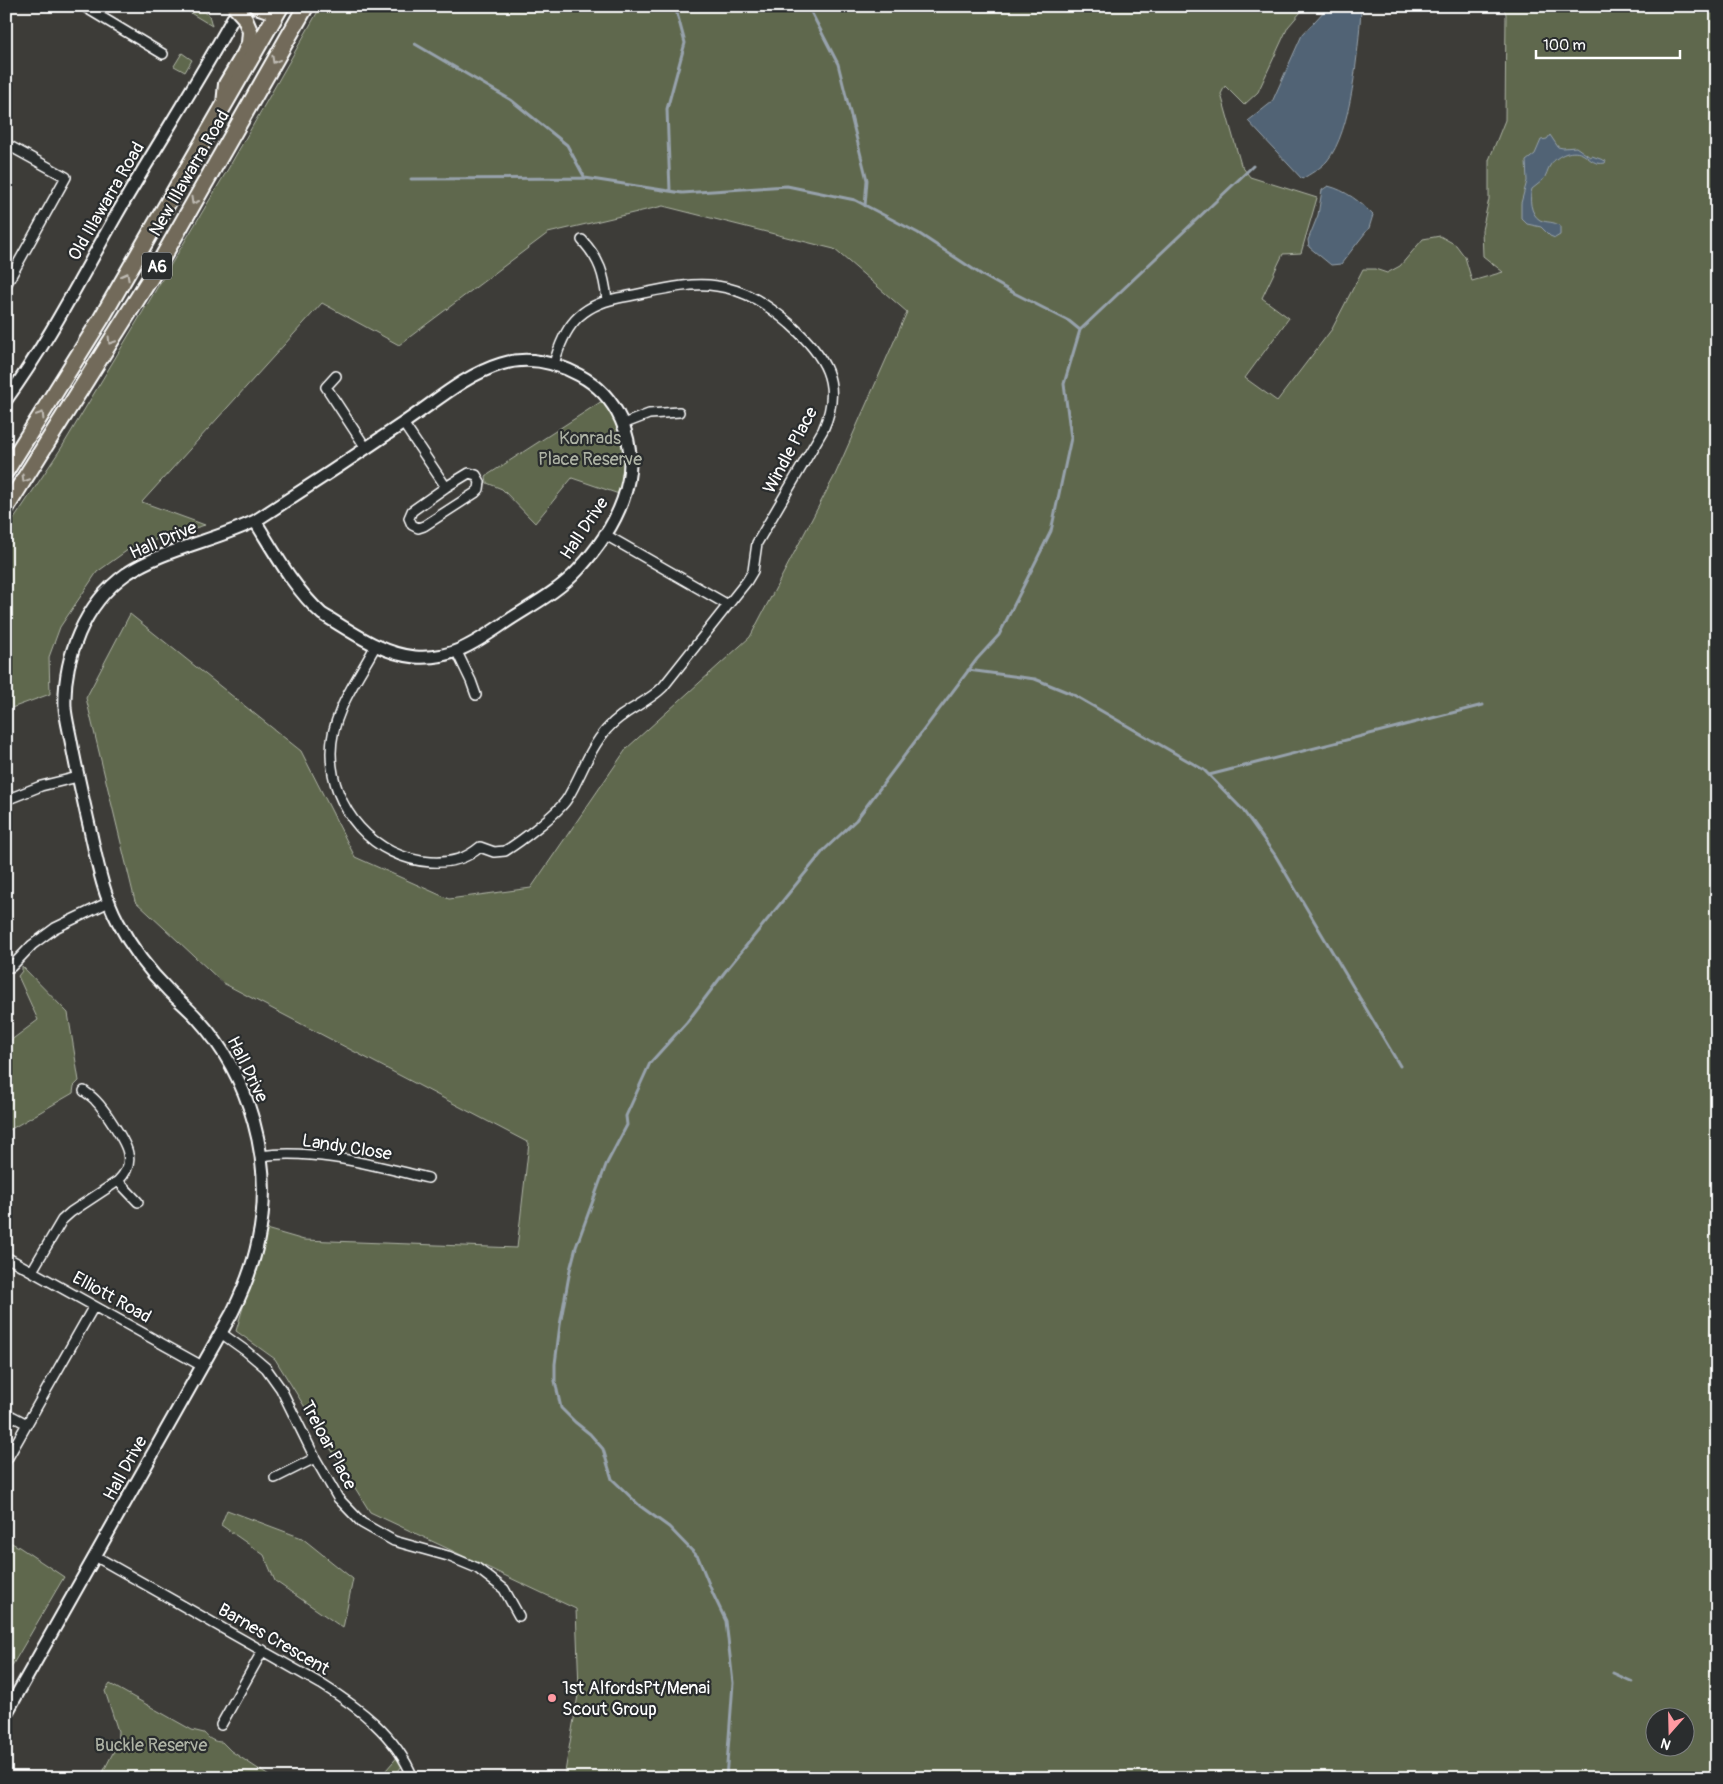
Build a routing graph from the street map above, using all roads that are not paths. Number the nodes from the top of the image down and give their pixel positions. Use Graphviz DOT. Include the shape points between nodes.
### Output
graph roads {
  1 [pos="83,6"];
  2 [pos="256,6"];
  3 [pos="282,8"];
  4 [pos="302,13"];
  5 [pos="237,14"];
  6 [pos="163,54"];
  7 [pos="224,104"];
  8 [pos="6,144"];
  9 [pos="582,240"];
  10 [pos="6,285"];
  11 [pos="607,300"];
  12 [pos="554,364"];
  13 [pos="336,376"];
  14 [pos="6,400"];
  15 [pos="679,412"];
  16 [pos="403,423"];
  17 [pos="623,424"];
  18 [pos="366,448"];
  19 [pos="6,471"];
  20 [pos="446,487"];
  21 [pos="6,508"];
  22 [pos="255,521"];
  23 [pos="604,534"];
  24 [pos="728,605"];
  25 [pos="376,645"];
  26 [pos="457,652"];
  27 [pos="476,695"];
  28 [pos="78,777"];
  29 [pos="6,800"];
  30 [pos="109,902"];
  31 [pos="11,967"];
  32 [pos="84,1091"];
  33 [pos="260,1156"];
  34 [pos="428,1178"];
  35 [pos="118,1182"];
  36 [pos="138,1202"];
  37 [pos="6,1257"];
  38 [pos="32,1271"];
  39 [pos="94,1306"];
  40 [pos="221,1333"];
  41 [pos="202,1366"];
  42 [pos="6,1413"];
  43 [pos="27,1424"];
  44 [pos="315,1458"];
  45 [pos="6,1462"];
  46 [pos="275,1478"];
  47 [pos="95,1556"];
  48 [pos="519,1616"];
  49 [pos="263,1650"];
  50 [pos="6,1714"];
  51 [pos="221,1725"];
  52 [pos="413,1778"];
  1 -- 6 [label="street"];
  2 -- 3 [label="main road"];
  3 -- 4 [label="highway"];
  3 -- 7 [label="highway, New Illawarra Road / A6"];
  4 -- 21 [label="highway, New Illawarra Road / A6, one-way" via="156,269"];
  5 -- 7 [label="main road" via="250,31 249,43 226,84"];
  5 -- 14 [label="street, Old Illawarra Road" via="118,213 56,325"];
  19 -- 7 [label="highway, New Illawarra Road / A6, one-way" via="101,319"];
  8 -- 10 [label="street" via="66,177"];
  9 -- 11 [label="street" via="598,260"];
  11 -- 12 [label="street, Windle Place" via="574,321 560,342"];
  11 -- 24 [label="street, Windle Place" via="694,285 734,290 754,298 778,314 810,343 826,366 831,389 827,421 757,542 751,576"];
  12 -- 16 [label="street, Hall Drive" via="523,361 489,368"];
  12 -- 17 [label="street, Hall Drive" via="596,386 614,405"];
  13 -- 18 [label="street" via="326,388"];
  15 -- 17 [label="street" via="649,414"];
  16 -- 18 [label="street, Hall Drive"];
  16 -- 20 [label="street"];
  17 -- 23 [label="street, Hall Drive" via="629,448 630,475 624,500"];
  18 -- 22 [label="street, Hall Drive"];
  20 -- 20 [label="street" via="469,473 476,475 480,482 476,493 424,526 412,526 408,518 412,511"];
  22 -- 25 [label="street, Hall Drive" via="313,606"];
  22 -- 28 [label="street, Hall Drive" via="151,561 126,574 88,614 74,644 66,677 65,710"];
  23 -- 24 [label="street"];
  23 -- 26 [label="street, Hall Drive" via="568,580"];
  24 -- 25 [label="street, Windle Place" via="663,687 623,714 606,730 560,808 505,851 494,852 480,847 471,855 449,862 408,858 373,840 354,820 335,783 331,762 333,731 343,704"];
  25 -- 26 [label="street, Hall Drive" via="417,657"];
  26 -- 27 [label="street"];
  28 -- 29 [label="street" via="41,786"];
  28 -- 30 [label="street, Hall Drive"];
  30 -- 31 [label="street" via="55,928 32,945"];
  30 -- 33 [label="street, Hall Drive" via="131,944 148,967 196,1017 229,1062 254,1123"];
  32 -- 35 [label="street" via="96,1100 126,1147 128,1167"];
  33 -- 34 [label="street, Landy Close" via="280,1154 344,1159"];
  33 -- 40 [label="street, Hall Drive" via="263,1188 258,1239 244,1288"];
  35 -- 36 [label="street"];
  35 -- 38 [label="street" via="62,1220"];
  37 -- 38 [label="street, Elliott Road"];
  38 -- 39 [label="street, Elliott Road"];
  39 -- 41 [label="street, Elliott Road"];
  39 -- 43 [label="street"];
  40 -- 41 [label="street, Hall Drive"];
  40 -- 44 [label="street, Treloar Place" via="266,1368 281,1389"];
  41 -- 47 [label="street, Hall Drive"];
  42 -- 43 [label="street"];
  43 -- 45 [label="street"];
  44 -- 46 [label="street"];
  44 -- 48 [label="street, Treloar Place" via="338,1498 362,1523 394,1541 477,1568 504,1589"];
  47 -- 49 [label="street, Barnes Crescent"];
  47 -- 50 [label="street, Hall Drive"];
  49 -- 51 [label="street"];
  49 -- 52 [label="street, Barnes Crescent" via="352,1703 382,1731"];
}
